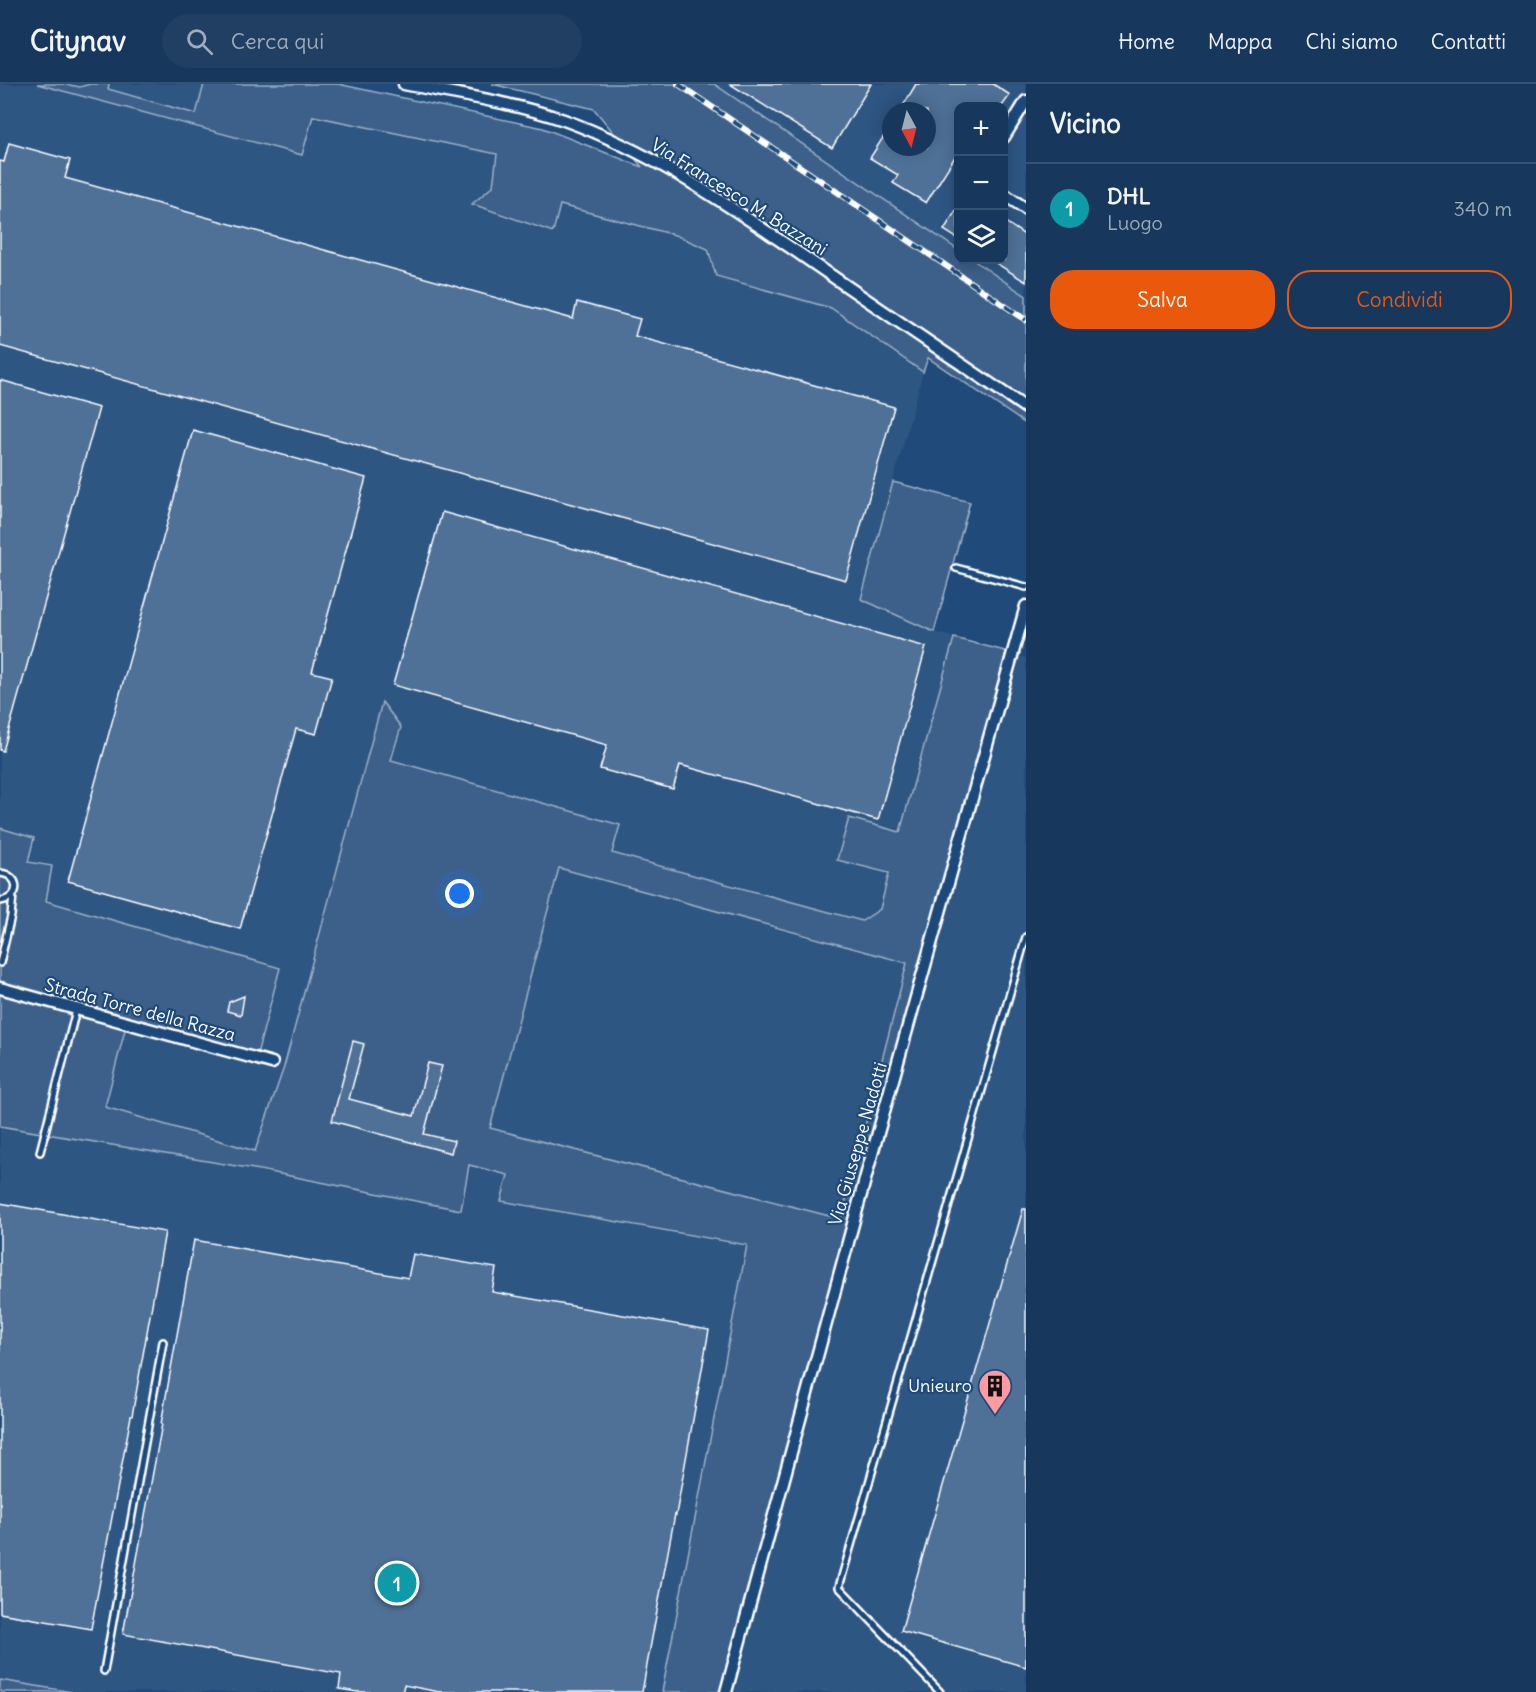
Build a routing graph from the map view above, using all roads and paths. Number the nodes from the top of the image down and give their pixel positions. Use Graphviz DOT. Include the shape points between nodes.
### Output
graph roads {
  1 [pos="404,84"];
  2 [pos="1026,101"];
  3 [pos="1008,130"];
  4 [pos="1008,197"];
  5 [pos="1026,209"];
  6 [pos="1026,408"];
  7 [pos="956,568"];
  8 [pos="1026,587"];
  9 [pos="1026,606"];
  10 [pos="0,873"];
  11 [pos="13,895"];
  12 [pos="0,901"];
  13 [pos="1026,937"];
  14 [pos="0,963"];
  15 [pos="0,988"];
  16 [pos="76,1010"];
  17 [pos="272,1063"];
  18 [pos="40,1152"];
  19 [pos="162,1342"];
  20 [pos="104,1671"];
  21 [pos="726,1692"];
  22 [pos="940,1692"];
  1 -- 6 [label="street, Via Francesco M. Bazzani" via="562,119 665,166"];
  2 -- 3 [label="street"];
  4 -- 5 [label="street"];
  7 -- 8 [label="lane"];
  9 -- 21 [label="street, Via Giuseppe Nadotti"];
  10 -- 11 [label="lane" via="15,882"];
  11 -- 12 [label="lane"];
  11 -- 14 [label="lane"];
  13 -- 22 [label="lane" via="839,1587"];
  15 -- 16 [label="street, Strada Torre della Razza"];
  16 -- 17 [label="street, Strada Torre della Razza"];
  16 -- 18 [label="lane"];
  19 -- 20 [label="lane"];
}
